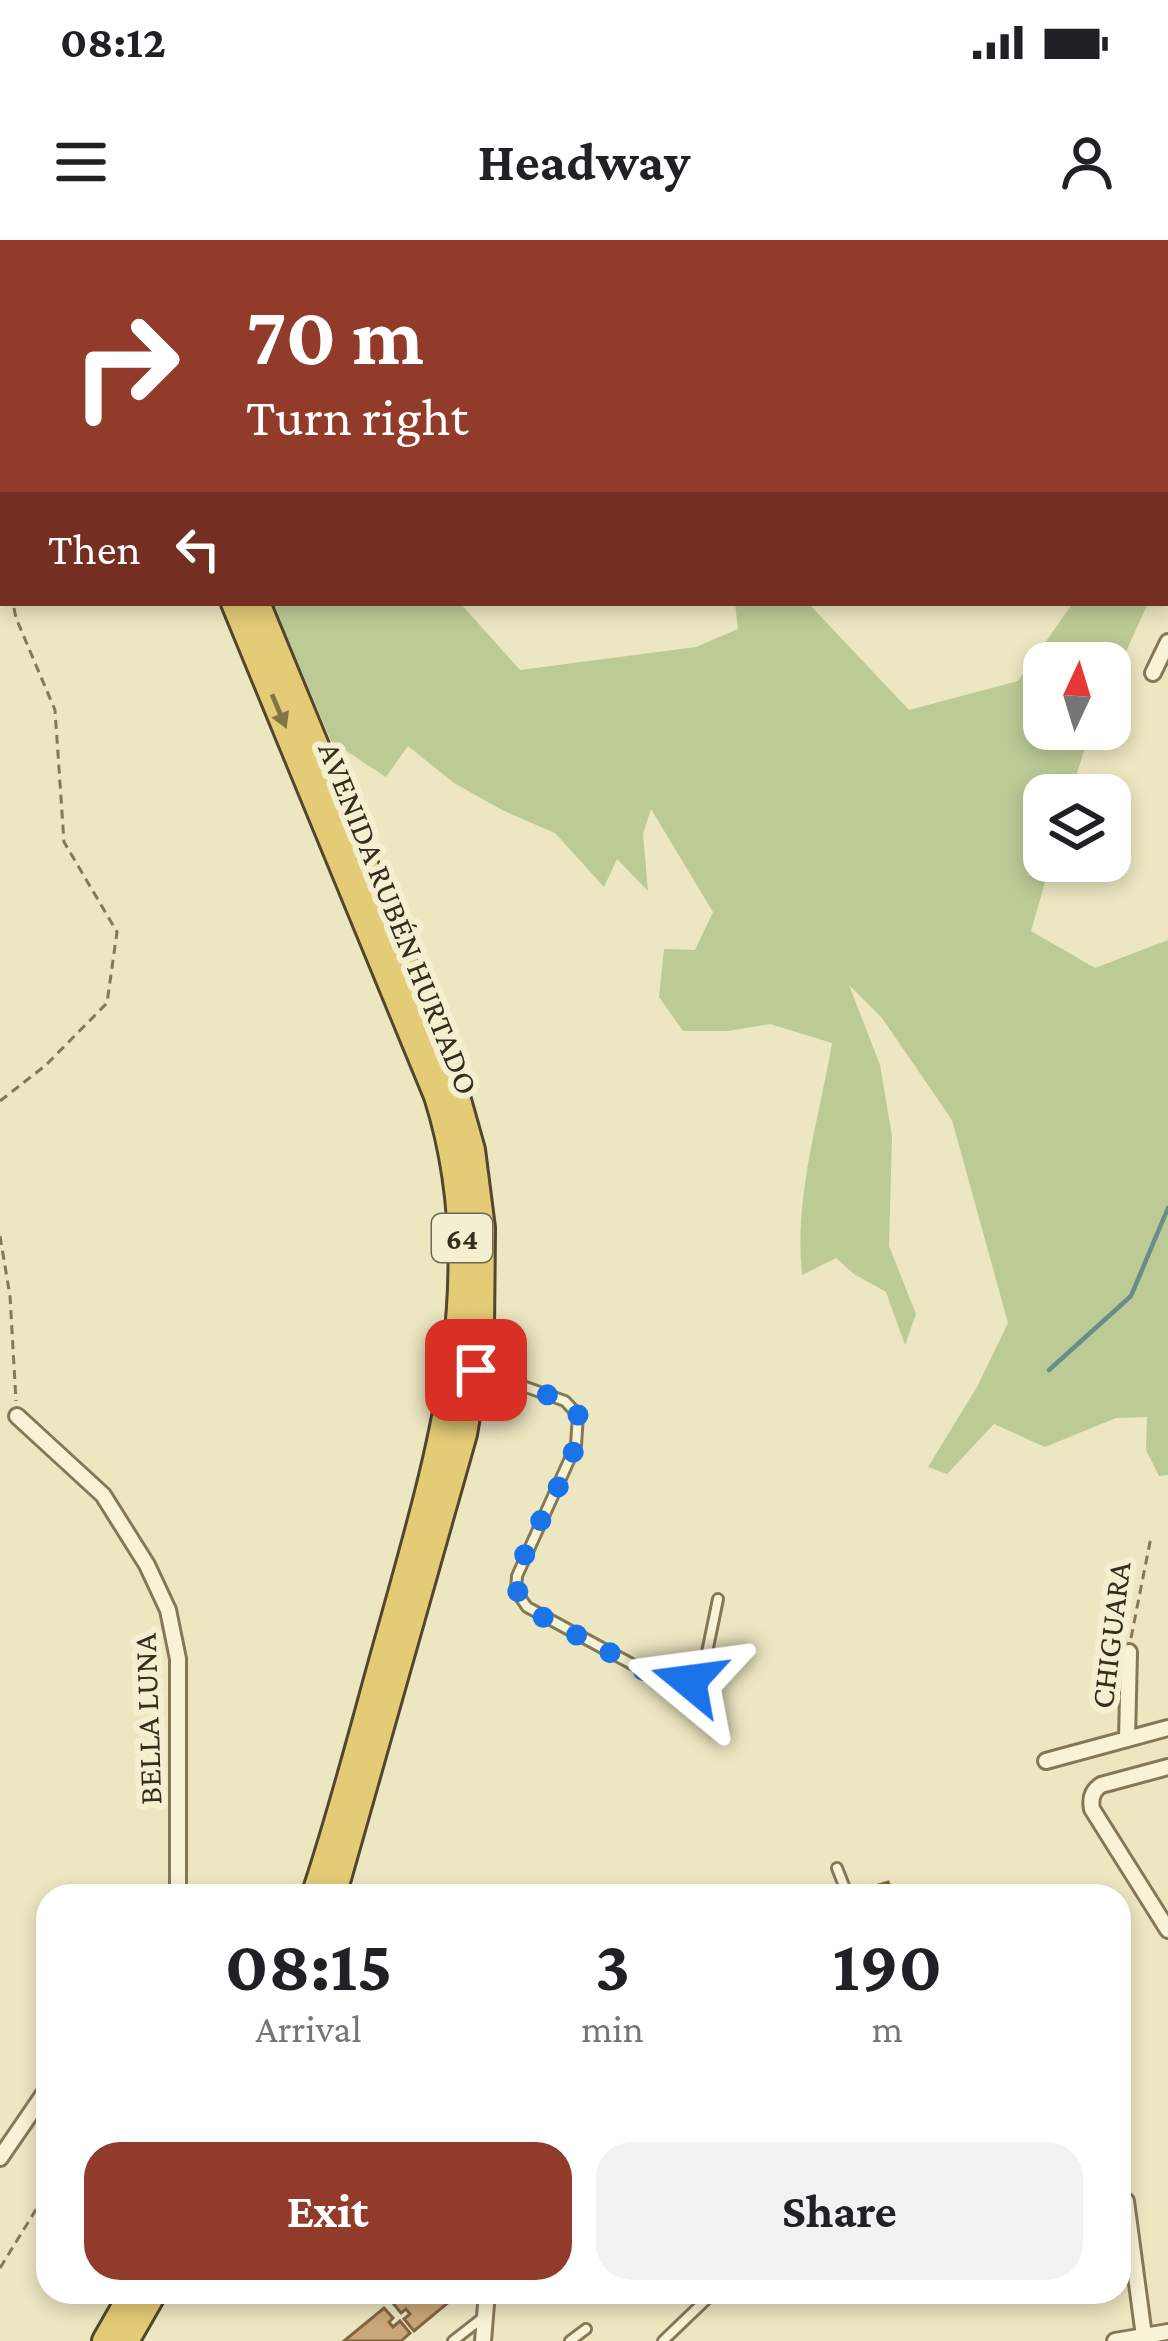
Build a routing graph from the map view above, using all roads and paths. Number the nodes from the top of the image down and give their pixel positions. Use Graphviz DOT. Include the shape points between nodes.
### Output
graph roads {
  1 [pos="14,606"];
  2 [pos="235,606"];
  3 [pos="258,606"];
  4 [pos="1168,643"];
  5 [pos="1153,673"];
  6 [pos="0,1101"];
  7 [pos="0,1236"];
  8 [pos="476,1370"];
  9 [pos="17,1416"];
  10 [pos="1151,1537"];
  11 [pos="718,1599"];
  12 [pos="1129,1652"];
  13 [pos="1168,1728"];
  14 [pos="1126,1739"];
  15 [pos="1046,1761"];
  16 [pos="1168,1767"];
  17 [pos="837,1868"];
  18 [pos="178,1884"];
  19 [pos="317,1884"];
  20 [pos="336,1884"];
  21 [pos="843,1884"];
  22 [pos="1168,1930"];
  23 [pos="36,2106"];
  24 [pos="0,2158"];
  25 [pos="36,2210"];
  26 [pos="1131,2254"];
  27 [pos="0,2268"];
  28 [pos="126,2304"];
  29 [pos="147,2304"];
  30 [pos="486,2304"];
  31 [pos="702,2304"];
  32 [pos="485,2316"];
  33 [pos="586,2329"];
  34 [pos="1168,2332"];
  35 [pos="1144,2336"];
  36 [pos="105,2341"];
  37 [pos="126,2341"];
  38 [pos="453,2341"];
  39 [pos="483,2341"];
  40 [pos="570,2341"];
  41 [pos="663,2341"];
  42 [pos="1115,2341"];
  1 -- 6 [label="path" via="55,710 64,842 117,932 106,1004"];
  2 -- 19 [label="highway, AVENIDA RUBÉN HURTADO / 64, one-way" via="433,1083 453,1156 462,1239 460,1331 443,1438"];
  3 -- 8 [label="highway, AVENIDA RUBÉN HURTADO / 64" via="464,1114 482,1228"];
  4 -- 5 [label="street"];
  7 -- 9 [label="path"];
  8 -- 11 [label="lane" via="565,1401 578,1415 576,1445 517,1576 526,1607 677,1682 704,1667"];
  8 -- 20 [label="highway, AVENIDA RUBÉN HURTADO / 64" via="452,1482"];
  9 -- 18 [label="street, BELLA LUNA" via="103,1495 168,1610 178,1659"];
  10 -- 12 [label="path, CHIGUARA"];
  12 -- 14 [label="street, CHIGUARA"];
  13 -- 14 [label="street"];
  14 -- 15 [label="street"];
  16 -- 22 [label="street" via="1101,1784 1092,1795 1092,1809"];
  17 -- 21 [label="lane"];
  23 -- 24 [label="street"];
  25 -- 27 [label="path"];
  26 -- 35 [label="street"];
  28 -- 36 [label="highway"];
  29 -- 37 [label="highway"];
  30 -- 32 [label="street"];
  31 -- 41 [label="lane"];
  32 -- 38 [label="lane"];
  32 -- 39 [label="street"];
  33 -- 40 [label="lane"];
  34 -- 35 [label="street"];
  35 -- 42 [label="street"];
}
